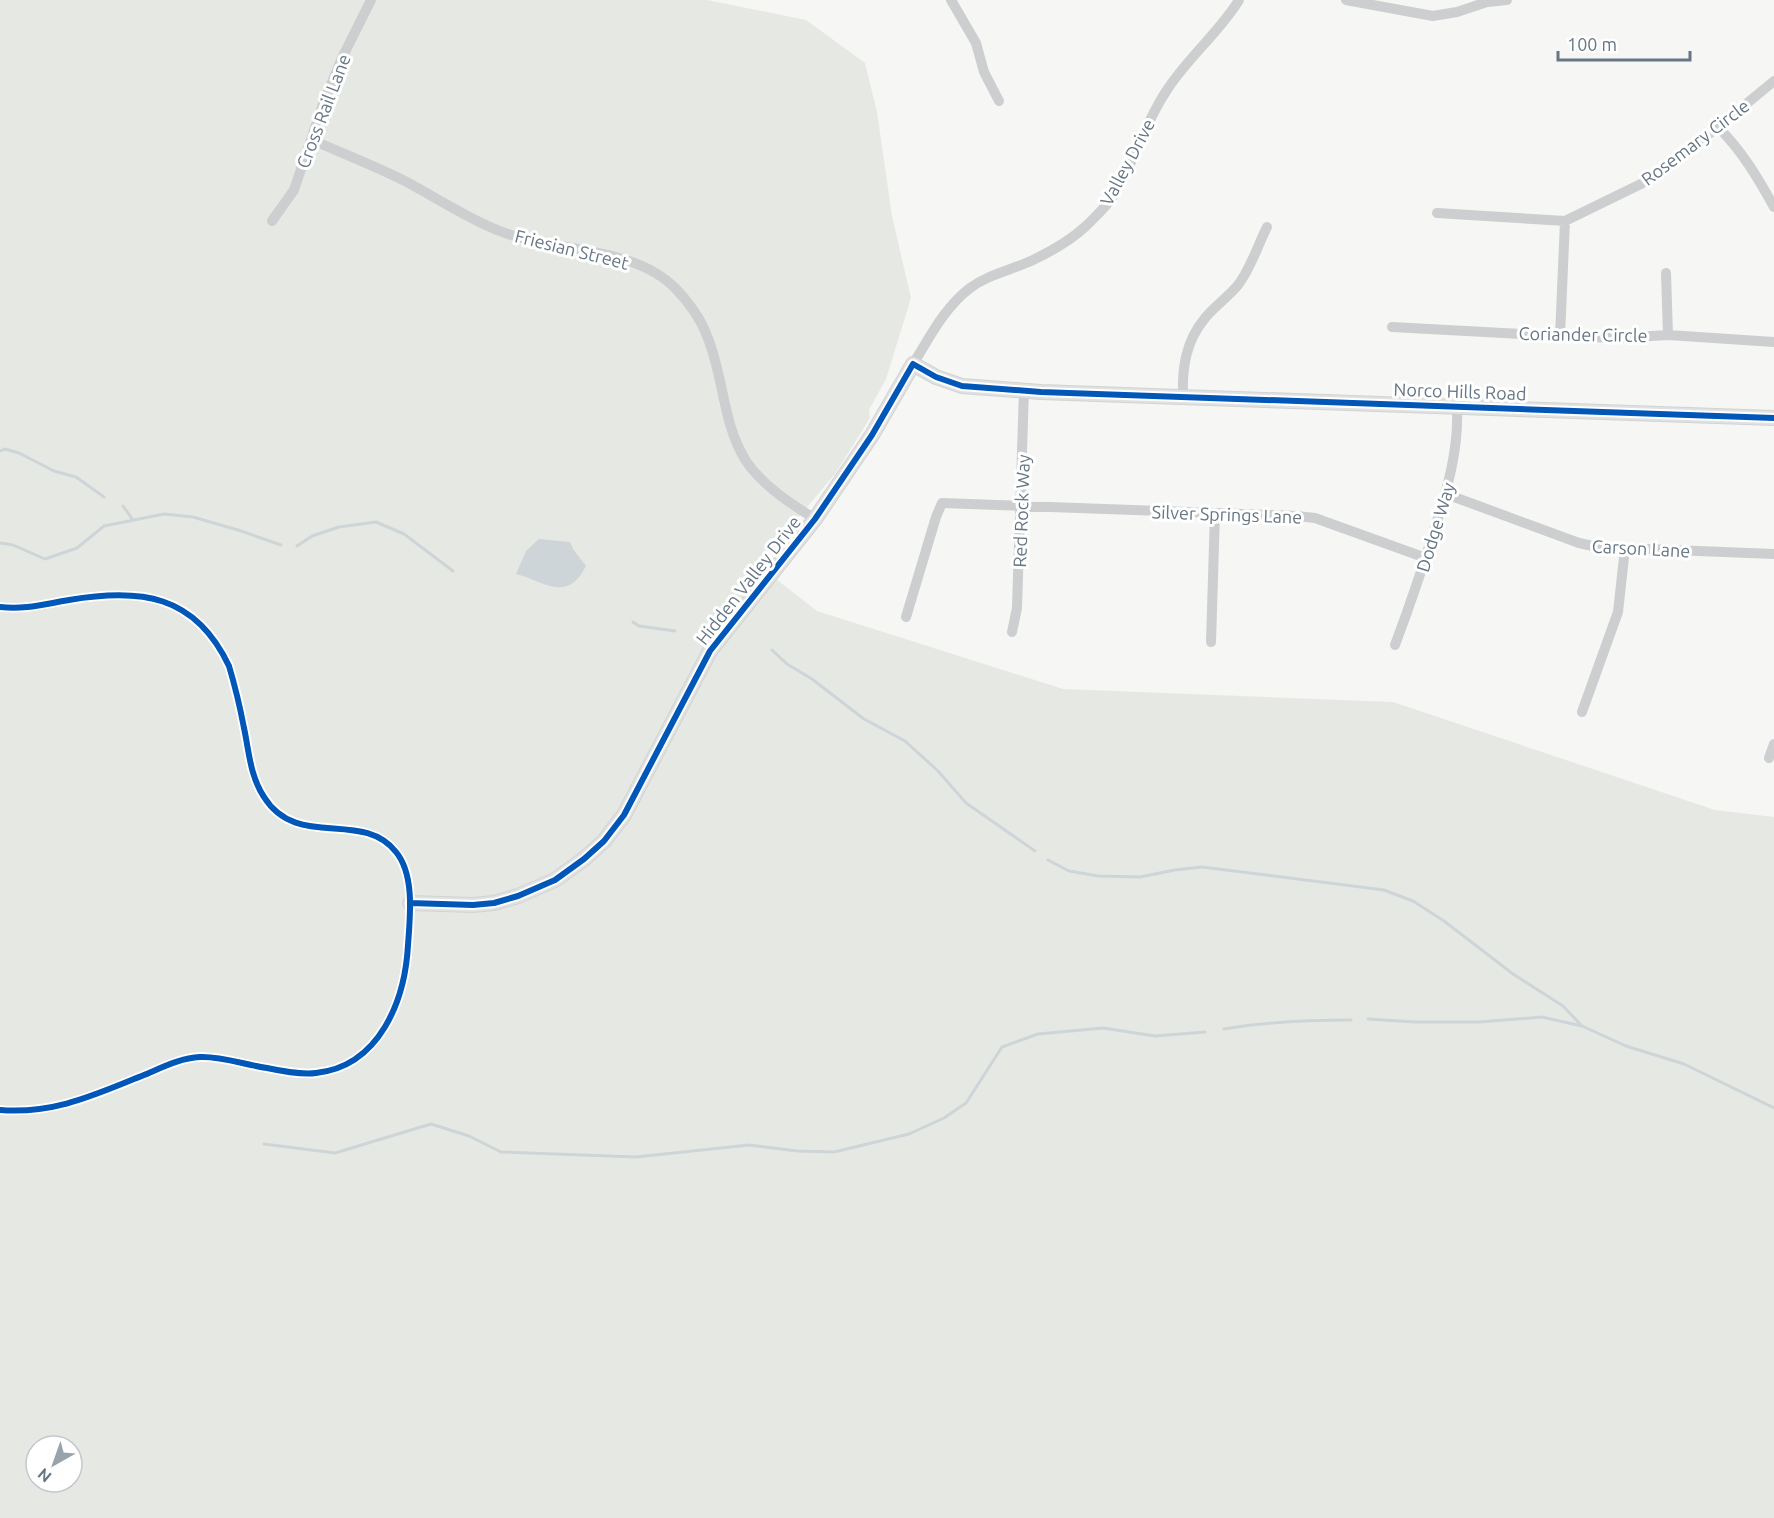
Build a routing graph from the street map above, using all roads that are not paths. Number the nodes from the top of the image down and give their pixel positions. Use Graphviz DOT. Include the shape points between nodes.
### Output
graph roads {
  1 [pos="371,0"];
  2 [pos="951,0"];
  3 [pos="1239,0"];
  4 [pos="1346,0"];
  5 [pos="1507,0"];
  6 [pos="1774,81"];
  7 [pos="999,101"];
  8 [pos="1718,127"];
  9 [pos="312,140"];
  10 [pos="1774,207"];
  11 [pos="1437,213"];
  12 [pos="272,221"];
  13 [pos="1565,221"];
  14 [pos="1266,227"];
  15 [pos="1666,273"];
  16 [pos="1392,327"];
  17 [pos="1668,335"];
  18 [pos="1560,336"];
  19 [pos="1774,342"];
  20 [pos="913,364"];
  21 [pos="1024,389"];
  22 [pos="1183,396"];
  23 [pos="1457,405"];
  24 [pos="1774,418"];
  25 [pos="1446,494"];
  26 [pos="1021,506"];
  27 [pos="1215,513"];
  28 [pos="814,519"];
  29 [pos="1625,548"];
  30 [pos="1774,554"];
  31 [pos="1426,558"];
  32 [pos="0,607"];
  33 [pos="906,617"];
  34 [pos="1012,632"];
  35 [pos="1212,642"];
  36 [pos="1395,645"];
  37 [pos="1582,712"];
  38 [pos="1774,744"];
  39 [pos="1769,758"];
  40 [pos="411,903"];
  41 [pos="0,1110"];
  1 -- 9 [label="street, Cross Rail Lane" via="342,58"];
  2 -- 7 [label="street" via="976,42 984,72"];
  3 -- 20 [label="street, Valley Drive" via="1164,94 1113,196 1099,213 1065,243 971,287 947,310"];
  4 -- 5 [label="street" via="1433,15"];
  6 -- 8 [label="street, Rosemary Circle"];
  8 -- 10 [label="street" via="1734,143"];
  8 -- 13 [label="street, Rosemary Circle" via="1645,182"];
  9 -- 12 [label="street, Cross Rail Lane" via="294,190"];
  9 -- 28 [label="street, Friesian Street" via="519,238 606,255 658,274 694,310 707,336 734,437 746,461 763,482"];
  11 -- 13 [label="street, Rosemary Circle"];
  13 -- 18 [label="street"];
  14 -- 22 [label="street" via="1249,268 1192,336 1185,357"];
  15 -- 17 [label="street"];
  16 -- 18 [label="street, Coriander Circle"];
  17 -- 18 [label="street, Coriander Circle"];
  17 -- 19 [label="street, Coriander Circle"];
  20 -- 21 [label="street" via="962,386"];
  20 -- 28 [label="street, Hidden Valley Drive" via="872,435"];
  21 -- 22 [label="street, Norco Hills Road"];
  21 -- 26 [label="street, Red Rock Way"];
  22 -- 23 [label="street, Norco Hills Road"];
  23 -- 24 [label="street, Norco Hills Road"];
  23 -- 25 [label="street, Dodge Way" via="1455,450"];
  25 -- 29 [label="street, Carson Lane" via="1579,543"];
  25 -- 31 [label="street, Dodge Way"];
  26 -- 27 [label="street, Silver Springs Lane"];
  26 -- 33 [label="street, Silver Springs Lane" via="942,503"];
  26 -- 34 [label="street, Red Rock Way" via="1017,608"];
  27 -- 31 [label="street, Silver Springs Lane" via="1315,518"];
  27 -- 35 [label="street"];
  28 -- 40 [label="street, Hidden Valley Drive" via="710,651 624,815 604,841 555,880 518,896 473,905"];
  29 -- 30 [label="street, Carson Lane"];
  29 -- 37 [label="street" via="1618,612"];
  31 -- 36 [label="street, Dodge Way"];
  32 -- 40 [label="street" via="32,608 125,594 164,602 190,615 223,652 229,666 252,773 264,798 283,817 299,825 354,829 378,837 396,852 403,865"];
  38 -- 39 [label="street"];
  40 -- 41 [label="street" via="406,974 397,1005 380,1035 353,1061 315,1073 200,1057 170,1064 66,1105"];
}
